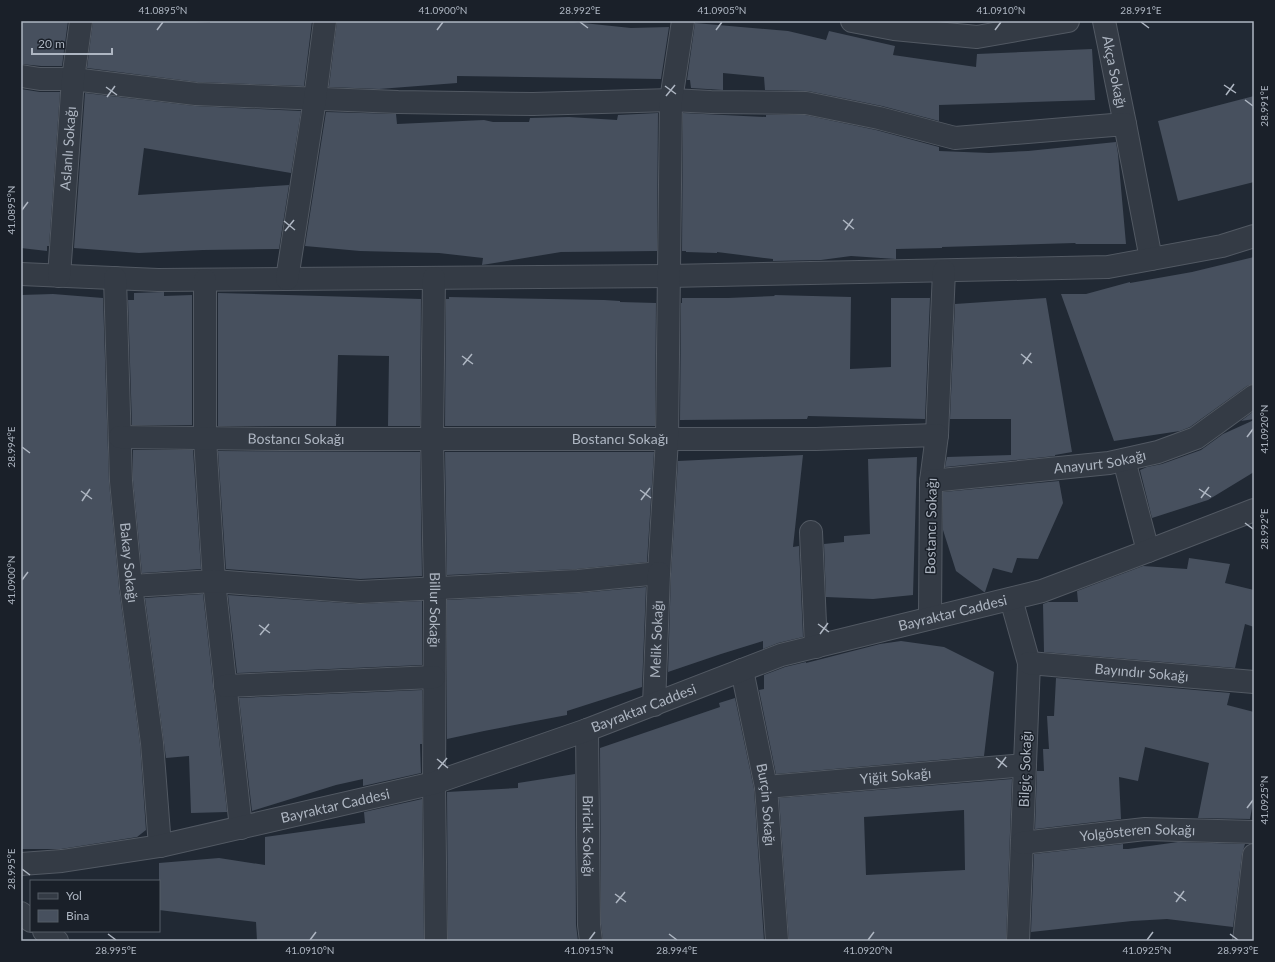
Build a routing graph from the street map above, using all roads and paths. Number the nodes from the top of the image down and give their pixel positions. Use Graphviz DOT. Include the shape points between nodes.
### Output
graph roads {
  1 [pos="81,21"];
  2 [pos="325,21"];
  3 [pos="683,21"];
  4 [pos="852,21"];
  5 [pos="1068,21"];
  6 [pos="1104,21"];
  7 [pos="879,24"];
  8 [pos="21,76"];
  9 [pos="73,79"];
  10 [pos="316,99"];
  11 [pos="671,100"];
  12 [pos="1125,124"];
  13 [pos="1254,236"];
  14 [pos="1151,259"];
  15 [pos="944,271"];
  16 [pos="21,274"];
  17 [pos="59,276"];
  18 [pos="669,276"];
  19 [pos="115,278"];
  20 [pos="434,278"];
  21 [pos="287,279"];
  22 [pos="205,280"];
  23 [pos="1254,396"];
  24 [pos="937,435"];
  25 [pos="120,437"];
  26 [pos="205,438"];
  27 [pos="432,439"];
  28 [pos="668,439"];
  29 [pos="1124,460"];
  30 [pos="930,481"];
  31 [pos="1254,510"];
  32 [pos="812,532"];
  33 [pos="1148,551"];
  34 [pos="659,572"];
  35 [pos="214,581"];
  36 [pos="131,586"];
  37 [pos="435,589"];
  38 [pos="1011,599"];
  39 [pos="930,618"];
  40 [pos="816,647"];
  41 [pos="1029,663"];
  42 [pos="742,670"];
  43 [pos="434,677"];
  44 [pos="1254,682"];
  45 [pos="225,686"];
  46 [pos="654,705"];
  47 [pos="587,730"];
  48 [pos="1025,765"];
  49 [pos="434,783"];
  50 [pos="766,787"];
  51 [pos="241,828"];
  52 [pos="1254,832"];
  53 [pos="1022,843"];
  54 [pos="160,846"];
  55 [pos="1254,855"];
  56 [pos="21,864"];
  57 [pos="21,913"];
  58 [pos="30,920"];
  59 [pos="45,932"];
  60 [pos="57,941"];
  61 [pos="436,941"];
  62 [pos="591,941"];
  63 [pos="777,941"];
  64 [pos="1018,941"];
  65 [pos="1244,941"];
  1 -- 9 [label="street, Aslanlı Sokağı"];
  2 -- 10 [label="street"];
  3 -- 11 [label="street, Melik Sokağı"];
  4 -- 7 [label="street"];
  5 -- 7 [label="street" via="977,37 894,29"];
  6 -- 12 [label="street, Akça Sokağı"];
  8 -- 9 [label="street"];
  9 -- 10 [label="street" via="196,94"];
  9 -- 17 [label="street, Aslanlı Sokağı"];
  10 -- 11 [label="street" via="533,104"];
  10 -- 21 [label="street"];
  11 -- 12 [label="street" via="806,103 879,118 955,138"];
  11 -- 18 [label="street, Melik Sokağı"];
  12 -- 14 [label="street, Akça Sokağı"];
  13 -- 14 [label="street" via="1222,246"];
  14 -- 15 [label="street" via="1108,267"];
  15 -- 18 [label="street"];
  15 -- 24 [label="street"];
  16 -- 17 [label="street"];
  17 -- 19 [label="street"];
  18 -- 20 [label="street"];
  18 -- 28 [label="street, Melik Sokağı"];
  19 -- 22 [label="street"];
  19 -- 25 [label="street, Bakay Sokağı"];
  20 -- 21 [label="street"];
  20 -- 27 [label="street, Billur Sokağı"];
  21 -- 22 [label="street"];
  22 -- 26 [label="street"];
  23 -- 29 [label="street, Anayurt Sokağı" via="1196,438 1158,452"];
  24 -- 28 [label="street, Bostancı Sokağı" via="823,439"];
  24 -- 30 [label="street, Bostancı Sokağı"];
  25 -- 26 [label="street, Bostancı Sokağı"];
  25 -- 36 [label="street, Bakay Sokağı" via="121,481"];
  26 -- 27 [label="street, Bostancı Sokağı"];
  26 -- 35 [label="street"];
  27 -- 28 [label="street, Bostancı Sokağı"];
  27 -- 37 [label="street, Billur Sokağı"];
  28 -- 34 [label="street, Melik Sokağı"];
  29 -- 30 [label="street, Anayurt Sokağı" via="1109,464"];
  29 -- 33 [label="street"];
  30 -- 39 [label="street, Bostancı Sokağı"];
  31 -- 33 [label="street, Bayraktar Caddesi"];
  32 -- 40 [label="street"];
  33 -- 38 [label="street, Bayraktar Caddesi" via="1042,591"];
  34 -- 37 [label="street" via="578,581"];
  34 -- 46 [label="street, Melik Sokağı"];
  35 -- 36 [label="street"];
  35 -- 37 [label="street" via="360,592"];
  35 -- 45 [label="street"];
  36 -- 54 [label="street, Bakay Sokağı" via="152,743"];
  37 -- 43 [label="street, Billur Sokağı"];
  38 -- 39 [label="street, Bayraktar Caddesi"];
  38 -- 41 [label="street, Bilgiç Sokağı"];
  39 -- 40 [label="street, Bayraktar Caddesi"];
  40 -- 42 [label="street, Bayraktar Caddesi"];
  41 -- 44 [label="street, Bayındır Sokağı"];
  41 -- 48 [label="street, Bilgiç Sokağı"];
  42 -- 46 [label="street, Bayraktar Caddesi"];
  42 -- 50 [label="street, Burçin Sokağı"];
  43 -- 45 [label="street"];
  43 -- 49 [label="street, Billur Sokağı"];
  45 -- 51 [label="street"];
  46 -- 47 [label="street, Bayraktar Caddesi"];
  47 -- 49 [label="street, Bayraktar Caddesi"];
  47 -- 62 [label="street, Biricik Sokağı"];
  48 -- 50 [label="street, Yiğit Sokağı"];
  48 -- 53 [label="street, Bilgiç Sokağı"];
  49 -- 51 [label="street, Bayraktar Caddesi"];
  49 -- 61 [label="street, Billur Sokağı"];
  50 -- 63 [label="street, Burçin Sokağı"];
  51 -- 54 [label="street, Bayraktar Caddesi"];
  52 -- 53 [label="street, Yolgösteren Sokağı" via="1145,829"];
  53 -- 64 [label="street, Bilgiç Sokağı"];
  54 -- 56 [label="street, Bayraktar Caddesi" via="62,861"];
  55 -- 65 [label="street"];
  57 -- 58 [label="street"];
  59 -- 60 [label="street"];
}
